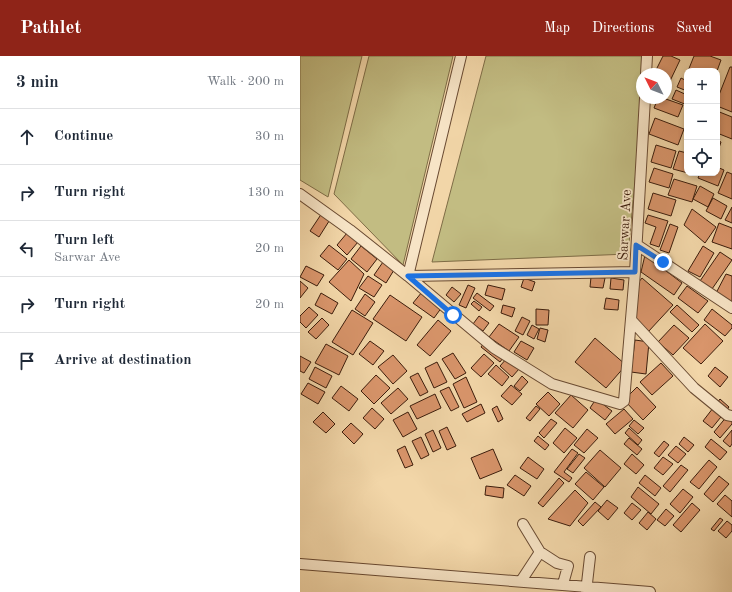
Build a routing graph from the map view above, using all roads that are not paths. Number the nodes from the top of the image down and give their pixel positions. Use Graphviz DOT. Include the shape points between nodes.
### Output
graph roads {
  1 [pos="461,56"];
  2 [pos="647,56"];
  3 [pos="646,68"];
  4 [pos="645,104"];
  5 [pos="300,194"];
  6 [pos="636,245"];
  7 [pos="635,272"];
  8 [pos="408,276"];
  9 [pos="732,308"];
  10 [pos="632,321"];
  11 [pos="732,416"];
  12 [pos="523,524"];
  13 [pos="540,552"];
  14 [pos="590,557"];
  15 [pos="300,564"];
  16 [pos="521,581"];
  17 [pos="563,584"];
  18 [pos="588,590"];
  19 [pos="650,592"];
  1 -- 8 [label="street"];
  2 -- 3 [label="street"];
  4 -- 6 [label="street, Sarwar Ave"];
  5 -- 8 [label="street"];
  6 -- 7 [label="street, Sarwar Ave"];
  6 -- 9 [label="street"];
  7 -- 8 [label="street"];
  7 -- 10 [label="street, Sarwar Ave"];
  8 -- 10 [label="street, Sarwar Ave" via="494,348 552,384 620,404 624,401"];
  10 -- 11 [label="street" via="694,388 727,415"];
  12 -- 13 [label="street"];
  13 -- 16 [label="street"];
  13 -- 17 [label="street" via="557,563 568,566"];
  14 -- 18 [label="street"];
  15 -- 16 [label="street"];
  16 -- 17 [label="street"];
  17 -- 18 [label="street"];
  18 -- 19 [label="street"];
}
